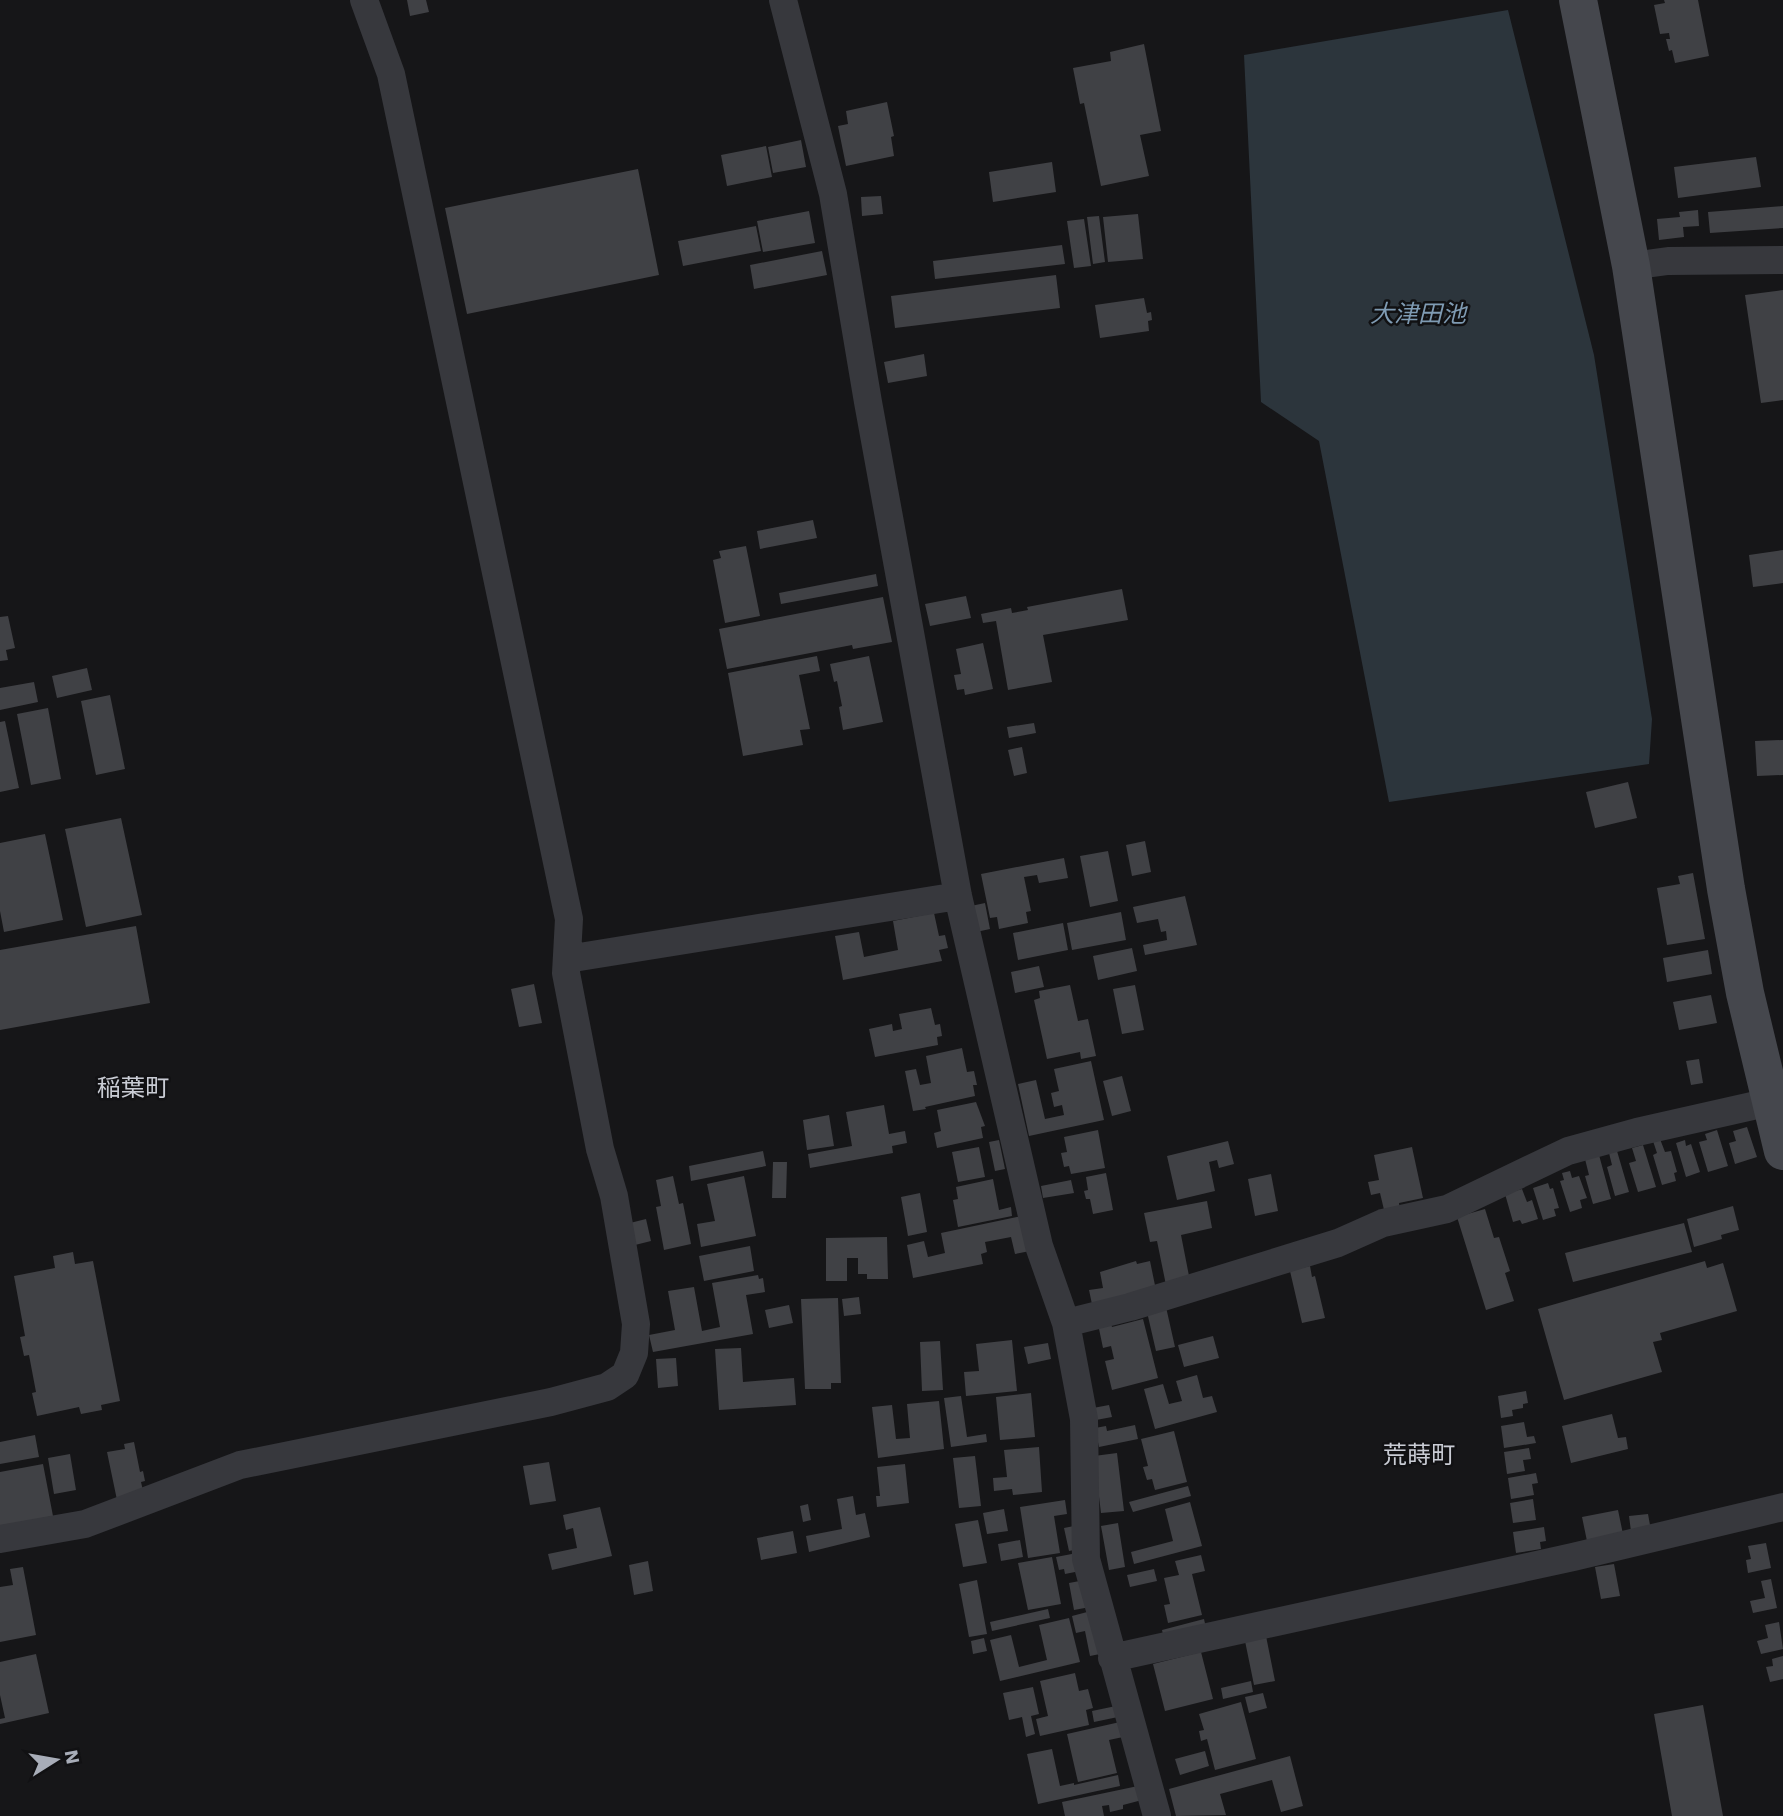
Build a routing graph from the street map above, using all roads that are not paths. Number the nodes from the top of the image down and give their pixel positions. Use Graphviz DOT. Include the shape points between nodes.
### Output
graph roads {
  1 [pos="364,0"];
  2 [pos="783,0"];
  3 [pos="1578,0"];
  4 [pos="1783,260"];
  5 [pos="1631,266"];
  6 [pos="958,896"];
  7 [pos="567,959"];
  8 [pos="1770,1101"];
  9 [pos="1783,1151"];
  10 [pos="1066,1323"];
  11 [pos="1783,1507"];
  12 [pos="0,1539"];
  13 [pos="1112,1658"];
  14 [pos="1157,1816"];
  1 -- 7 [label="street" via="391,74 465,417 569,919"];
  2 -- 6 [label="street" via="833,194"];
  3 -- 5 [label="street"];
  4 -- 5 [label="street" via="1668,261"];
  5 -- 8 [label="street" via="1726,889"];
  6 -- 7 [label="street"];
  6 -- 10 [label="street" via="1040,1245"];
  7 -- 12 [label="street" via="566,973 636,1324 634,1353 625,1375 607,1387 551,1402 240,1465 85,1524"];
  8 -- 9 [label="street"];
  8 -- 10 [label="street" via="1568,1151 1447,1209 1383,1223 1338,1243"];
  10 -- 13 [label="street" via="1084,1419 1086,1559"];
  11 -- 13 [label="street"];
  13 -- 14 [label="street"];
}
